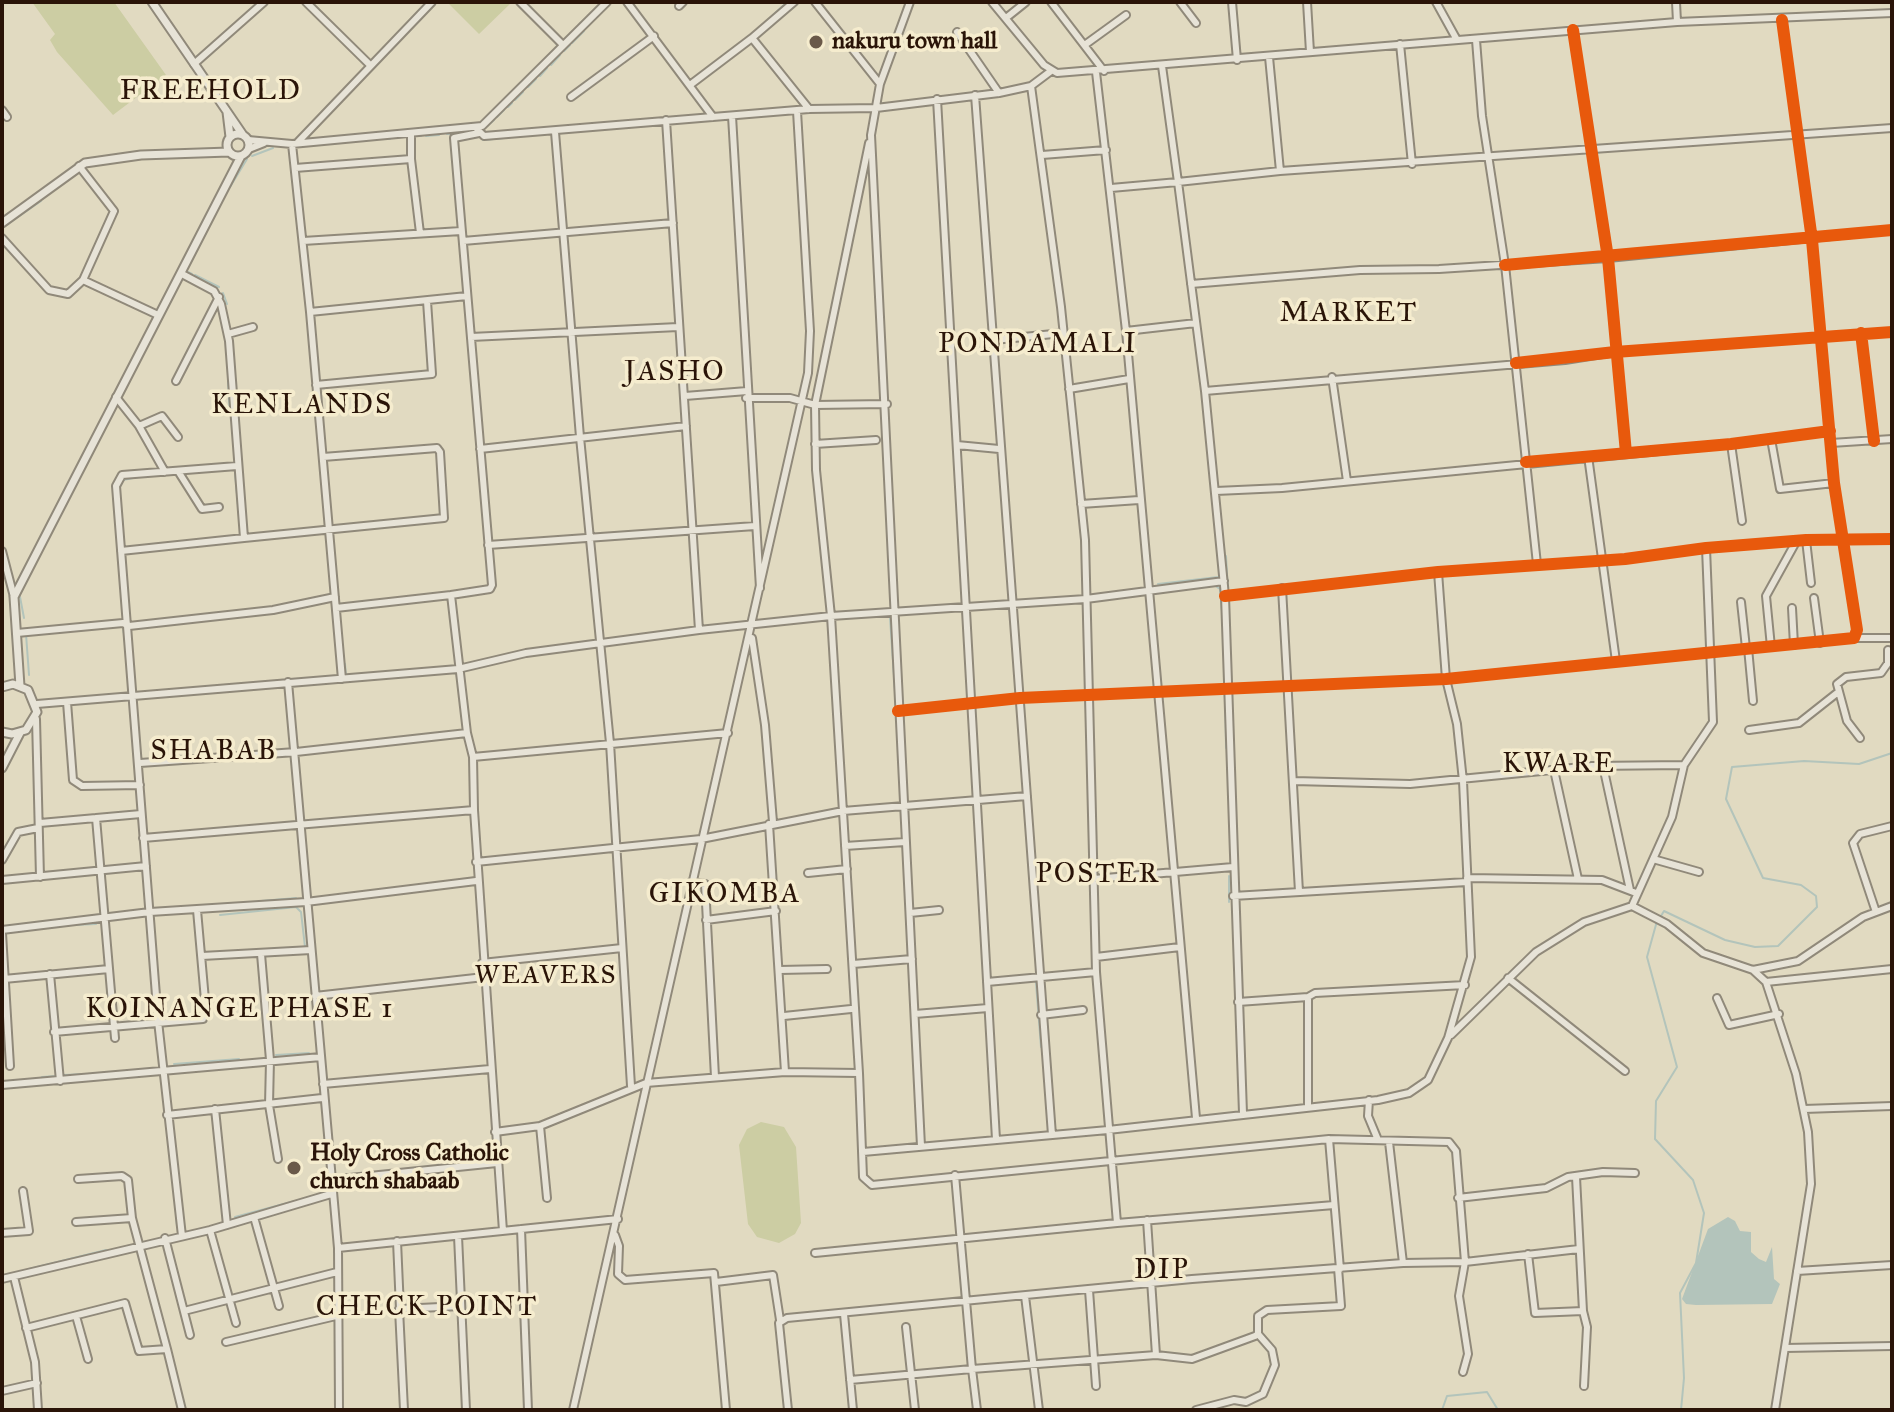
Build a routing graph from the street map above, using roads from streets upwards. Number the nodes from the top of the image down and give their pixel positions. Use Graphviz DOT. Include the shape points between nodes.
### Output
graph roads {
  1 [pos="152,2"];
  2 [pos="264,2"];
  3 [pos="306,2"];
  4 [pos="432,2"];
  5 [pos="520,2"];
  6 [pos="607,2"];
  7 [pos="627,2"];
  8 [pos="794,2"];
  9 [pos="815,2"];
  10 [pos="910,2"];
  11 [pos="992,2"];
  12 [pos="1026,2"];
  13 [pos="1051,2"];
  14 [pos="1180,2"];
  15 [pos="1232,2"];
  16 [pos="1307,2"];
  17 [pos="1436,2"];
  18 [pos="1676,2"];
  19 [pos="1892,13"];
  20 [pos="1126,15"];
  21 [pos="1006,18"];
  22 [pos="1782,20"];
  23 [pos="1677,22"];
  24 [pos="1196,23"];
  25 [pos="1573,30"];
  26 [pos="957,32"];
  27 [pos="654,36"];
  28 [pos="752,38"];
  29 [pos="1457,40"];
  30 [pos="1476,40"];
  31 [pos="1086,44"];
  32 [pos="1400,44"];
  33 [pos="563,45"];
  34 [pos="1310,52"];
  35 [pos="1269,57"];
  36 [pos="1237,60"];
  37 [pos="194,64"];
  38 [pos="370,65"];
  39 [pos="1162,66"];
  40 [pos="1051,71"];
  41 [pos="1100,72"];
  42 [pos="880,84"];
  43 [pos="690,85"];
  44 [pos="1031,86"];
  45 [pos="999,93"];
  46 [pos="975,95"];
  47 [pos="571,97"];
  48 [pos="937,99"];
  49 [pos="876,108"];
  50 [pos="809,109"];
  51 [pos="2,110"];
  52 [pos="227,110"];
  53 [pos="797,111"];
  54 [pos="732,116"];
  55 [pos="7,117"];
  56 [pos="713,117"];
  57 [pos="666,120"];
  58 [pos="1892,128"];
  59 [pos="478,130"];
  60 [pos="555,132"];
  61 [pos="411,134"];
  62 [pos="1797,134"];
  63 [pos="871,135"];
  64 [pos="229,140"];
  65 [pos="247,141"];
  66 [pos="295,143"];
  67 [pos="1106,150"];
  68 [pos="1592,151"];
  69 [pos="205,152"];
  70 [pos="234,155"];
  71 [pos="1042,155"];
  72 [pos="1489,158"];
  73 [pos="411,159"];
  74 [pos="1412,164"];
  75 [pos="79,166"];
  76 [pos="295,168"];
  77 [pos="1280,171"];
  78 [pos="1178,182"];
  79 [pos="1111,188"];
  80 [pos="2,223"];
  81 [pos="673,223"];
  82 [pos="1892,230"];
  83 [pos="461,231"];
  84 [pos="420,233"];
  85 [pos="564,234"];
  86 [pos="2,238"];
  87 [pos="1812,240"];
  88 [pos="303,241"];
  89 [pos="463,241"];
  90 [pos="1608,258"];
  91 [pos="1505,265"];
  92 [pos="182,274"];
  93 [pos="83,280"];
  94 [pos="1191,284"];
  95 [pos="467,296"];
  96 [pos="219,297"];
  97 [pos="427,301"];
  98 [pos="310,312"];
  99 [pos="158,315"];
  100 [pos="1196,323"];
  101 [pos="253,327"];
  102 [pos="678,327"];
  103 [pos="1126,331"];
  104 [pos="571,332"];
  105 [pos="1892,332"];
  106 [pos="1063,333"];
  107 [pos="1861,333"];
  108 [pos="228,334"];
  109 [pos="471,337"];
  110 [pos="1821,338"];
  111 [pos="994,340"];
  112 [pos="1615,352"];
  113 [pos="1516,363"];
  114 [pos="1332,377"];
  115 [pos="1129,379"];
  116 [pos="176,381"];
  117 [pos="316,385"];
  118 [pos="1069,389"];
  119 [pos="1205,391"];
  120 [pos="747,395"];
  121 [pos="685,396"];
  122 [pos="116,397"];
  123 [pos="803,400"];
  124 [pos="887,404"];
  125 [pos="815,405"];
  126 [pos="139,426"];
  127 [pos="686,426"];
  128 [pos="1830,431"];
  129 [pos="178,437"];
  130 [pos="580,437"];
  131 [pos="1771,439"];
  132 [pos="1892,439"];
  133 [pos="876,440"];
  134 [pos="1874,441"];
  135 [pos="1831,443"];
  136 [pos="815,444"];
  137 [pos="1731,444"];
  138 [pos="957,445"];
  139 [pos="480,449"];
  140 [pos="999,449"];
  141 [pos="1626,453"];
  142 [pos="1588,456"];
  143 [pos="323,457"];
  144 [pos="1526,462"];
  145 [pos="237,466"];
  146 [pos="178,471"];
  147 [pos="165,472"];
  148 [pos="1347,481"];
  149 [pos="1834,483"];
  150 [pos="1216,491"];
  151 [pos="1139,500"];
  152 [pos="1081,504"];
  153 [pos="219,507"];
  154 [pos="1742,521"];
  155 [pos="755,526"];
  156 [pos="328,528"];
  157 [pos="694,530"];
  158 [pos="244,538"];
  159 [pos="592,538"];
  160 [pos="1892,539"];
  161 [pos="1797,540"];
  162 [pos="1806,540"];
  163 [pos="1842,541"];
  164 [pos="488,545"];
  165 [pos="1706,548"];
  166 [pos="2,551"];
  167 [pos="121,551"];
  168 [pos="1603,560"];
  169 [pos="1537,564"];
  170 [pos="1438,572"];
  171 [pos="1224,581"];
  172 [pos="1811,583"];
  173 [pos="1282,588"];
  174 [pos="1147,591"];
  175 [pos="451,595"];
  176 [pos="760,595"];
  177 [pos="1225,596"];
  178 [pos="14,597"];
  179 [pos="335,597"];
  180 [pos="1814,598"];
  181 [pos="1086,599"];
  182 [pos="1741,602"];
  183 [pos="1011,605"];
  184 [pos="965,607"];
  185 [pos="336,608"];
  186 [pos="1792,608"];
  187 [pos="893,611"];
  188 [pos="831,616"];
  189 [pos="753,625"];
  190 [pos="129,626"];
  191 [pos="699,630"];
  192 [pos="17,633"];
  193 [pos="751,635"];
  194 [pos="1854,638"];
  195 [pos="1892,638"];
  196 [pos="1871,639"];
  197 [pos="601,642"];
  198 [pos="1820,643"];
  199 [pos="1794,645"];
  200 [pos="1771,647"];
  201 [pos="1747,648"];
  202 [pos="1708,650"];
  203 [pos="1890,650"];
  204 [pos="1616,661"];
  205 [pos="458,669"];
  206 [pos="342,679"];
  207 [pos="1446,679"];
  208 [pos="288,682"];
  209 [pos="20,686"];
  210 [pos="2,687"];
  211 [pos="1289,687"];
  212 [pos="1228,691"];
  213 [pos="1837,693"];
  214 [pos="1157,694"];
  215 [pos="135,697"];
  216 [pos="1089,697"];
  217 [pos="1020,698"];
  218 [pos="1753,701"];
  219 [pos="67,702"];
  220 [pos="37,704"];
  221 [pos="969,704"];
  222 [pos="898,711"];
  223 [pos="36,719"];
  224 [pos="1749,730"];
  225 [pos="2,732"];
  226 [pos="20,733"];
  227 [pos="467,733"];
  228 [pos="728,733"];
  229 [pos="1860,738"];
  230 [pos="610,743"];
  231 [pos="296,752"];
  232 [pos="473,757"];
  233 [pos="140,763"];
  234 [pos="1684,765"];
  235 [pos="1603,766"];
  236 [pos="2,768"];
  237 [pos="1554,770"];
  238 [pos="1294,781"];
  239 [pos="1463,781"];
  240 [pos="140,785"];
  241 [pos="1027,796"];
  242 [pos="978,802"];
  243 [pos="904,807"];
  244 [pos="474,810"];
  245 [pos="843,811"];
  246 [pos="141,814"];
  247 [pos="96,818"];
  248 [pos="771,823"];
  249 [pos="39,826"];
  250 [pos="300,826"];
  251 [pos="1892,826"];
  252 [pos="143,838"];
  253 [pos="701,839"];
  254 [pos="905,842"];
  255 [pos="845,846"];
  256 [pos="616,848"];
  257 [pos="1653,859"];
  258 [pos="2,860"];
  259 [pos="476,862"];
  260 [pos="146,866"];
  261 [pos="1233,867"];
  262 [pos="847,869"];
  263 [pos="102,871"];
  264 [pos="1173,872"];
  265 [pos="1699,872"];
  266 [pos="808,873"];
  267 [pos="40,877"];
  268 [pos="1094,879"];
  269 [pos="1578,879"];
  270 [pos="2,880"];
  271 [pos="1467,880"];
  272 [pos="476,881"];
  273 [pos="691,882"];
  274 [pos="1299,892"];
  275 [pos="1633,892"];
  276 [pos="1233,896"];
  277 [pos="306,902"];
  278 [pos="1632,906"];
  279 [pos="1892,906"];
  280 [pos="197,910"];
  281 [pos="939,910"];
  282 [pos="776,911"];
  283 [pos="150,912"];
  284 [pos="1876,912"];
  285 [pos="910,913"];
  286 [pos="105,918"];
  287 [pos="706,920"];
  288 [pos="2,932"];
  289 [pos="1180,947"];
  290 [pos="622,948"];
  291 [pos="311,950"];
  292 [pos="261,954"];
  293 [pos="202,956"];
  294 [pos="1096,957"];
  295 [pos="912,959"];
  296 [pos="482,963"];
  297 [pos="853,964"];
  298 [pos="109,969"];
  299 [pos="827,969"];
  300 [pos="1892,969"];
  301 [pos="780,970"];
  302 [pos="1753,970"];
  303 [pos="1096,972"];
  304 [pos="50,974"];
  305 [pos="484,977"];
  306 [pos="1508,978"];
  307 [pos="4,979"];
  308 [pos="1038,980"];
  309 [pos="987,982"];
  310 [pos="1766,982"];
  311 [pos="1465,985"];
  312 [pos="315,996"];
  313 [pos="1308,997"];
  314 [pos="1717,998"];
  315 [pos="1238,1002"];
  316 [pos="988,1008"];
  317 [pos="851,1009"];
  318 [pos="1083,1010"];
  319 [pos="915,1014"];
  320 [pos="1779,1014"];
  321 [pos="1041,1015"];
  322 [pos="784,1016"];
  323 [pos="158,1021"];
  324 [pos="114,1027"];
  325 [pos="54,1032"];
  326 [pos="115,1038"];
  327 [pos="1448,1038"];
  328 [pos="321,1057"];
  329 [pos="270,1060"];
  330 [pos="10,1066"];
  331 [pos="490,1069"];
  332 [pos="163,1070"];
  333 [pos="1625,1071"];
  334 [pos="785,1072"];
  335 [pos="859,1073"];
  336 [pos="715,1077"];
  337 [pos="60,1081"];
  338 [pos="646,1083"];
  339 [pos="323,1084"];
  340 [pos="2,1085"];
  341 [pos="631,1086"];
  342 [pos="322,1098"];
  343 [pos="1369,1100"];
  344 [pos="269,1105"];
  345 [pos="1308,1106"];
  346 [pos="1892,1106"];
  347 [pos="215,1109"];
  348 [pos="1804,1109"];
  349 [pos="1243,1113"];
  350 [pos="167,1115"];
  351 [pos="1196,1118"];
  352 [pos="540,1126"];
  353 [pos="1108,1130"];
  354 [pos="495,1132"];
  355 [pos="1052,1135"];
  356 [pos="996,1139"];
  357 [pos="1329,1139"];
  358 [pos="1381,1141"];
  359 [pos="1389,1142"];
  360 [pos="921,1146"];
  361 [pos="863,1152"];
  362 [pos="278,1159"];
  363 [pos="1112,1159"];
  364 [pos="497,1163"];
  365 [pos="1635,1173"];
  366 [pos="955,1175"];
  367 [pos="1576,1177"];
  368 [pos="78,1179"];
  369 [pos="330,1180"];
  370 [pos="23,1191"];
  371 [pos="331,1194"];
  372 [pos="547,1198"];
  373 [pos="1458,1198"];
  374 [pos="1334,1205"];
  375 [pos="254,1217"];
  376 [pos="132,1218"];
  377 [pos="618,1219"];
  378 [pos="1147,1220"];
  379 [pos="76,1222"];
  380 [pos="1117,1223"];
  381 [pos="227,1225"];
  382 [pos="521,1229"];
  383 [pos="210,1230"];
  384 [pos="503,1231"];
  385 [pos="2,1233"];
  386 [pos="615,1235"];
  387 [pos="182,1236"];
  388 [pos="458,1236"];
  389 [pos="961,1237"];
  390 [pos="165,1238"];
  391 [pos="397,1241"];
  392 [pos="139,1245"];
  393 [pos="338,1248"];
  394 [pos="1579,1249"];
  395 [pos="815,1253"];
  396 [pos="1528,1254"];
  397 [pos="1465,1262"];
  398 [pos="1403,1263"];
  399 [pos="1892,1265"];
  400 [pos="1339,1268"];
  401 [pos="1797,1271"];
  402 [pos="337,1272"];
  403 [pos="14,1277"];
  404 [pos="2,1279"];
  405 [pos="716,1282"];
  406 [pos="1152,1284"];
  407 [pos="274,1286"];
  408 [pos="1089,1290"];
  409 [pos="1025,1296"];
  410 [pos="227,1298"];
  411 [pos="967,1302"];
  412 [pos="279,1306"];
  413 [pos="461,1306"];
  414 [pos="400,1309"];
  415 [pos="184,1311"];
  416 [pos="1583,1311"];
  417 [pos="844,1314"];
  418 [pos="76,1316"];
  419 [pos="336,1316"];
  420 [pos="780,1320"];
  421 [pos="236,1323"];
  422 [pos="906,1327"];
  423 [pos="26,1328"];
  424 [pos="1258,1334"];
  425 [pos="190,1335"];
  426 [pos="226,1342"];
  427 [pos="1892,1346"];
  428 [pos="1785,1348"];
  429 [pos="167,1349"];
  430 [pos="1156,1355"];
  431 [pos="1094,1357"];
  432 [pos="88,1359"];
  433 [pos="1033,1362"];
  434 [pos="972,1369"];
  435 [pos="1463,1372"];
  436 [pos="911,1375"];
  437 [pos="850,1380"];
  438 [pos="37,1383"];
  439 [pos="1096,1386"];
  440 [pos="1584,1386"];
  441 [pos="2,1391"];
  442 [pos="38,1410"];
  443 [pos="182,1410"];
  444 [pos="339,1410"];
  445 [pos="404,1410"];
  446 [pos="466,1410"];
  447 [pos="528,1410"];
  448 [pos="573,1410"];
  449 [pos="726,1410"];
  450 [pos="788,1410"];
  451 [pos="853,1410"];
  452 [pos="915,1410"];
  453 [pos="977,1410"];
  454 [pos="1039,1410"];
  455 [pos="1196,1410"];
  456 [pos="1775,1410"];
  1 -- 37 [label="street"];
  2 -- 37 [label="street"];
  3 -- 38 [label="street"];
  4 -- 38 [label="street"];
  5 -- 33 [label="street"];
  6 -- 33 [label="street"];
  7 -- 27 [label="street"];
  8 -- 28 [label="street"];
  9 -- 42 [label="street"];
  10 -- 42 [label="street"];
  11 -- 21 [label="street"];
  12 -- 21 [label="street"];
  13 -- 31 [label="street"];
  14 -- 24 [label="street"];
  15 -- 36 [label="street"];
  16 -- 34 [label="street"];
  17 -- 29 [label="street"];
  18 -- 23 [label="street"];
  19 -- 22 [label="street"];
  20 -- 31 [label="street"];
  21 -- 40 [label="street"];
  22 -- 23 [label="street"];
  22 -- 62 [label="street"];
  23 -- 25 [label="street"];
  25 -- 30 [label="street"];
  25 -- 68 [label="street"];
  26 -- 45 [label="street"];
  27 -- 43 [label="street"];
  27 -- 47 [label="street"];
  28 -- 43 [label="street"];
  28 -- 50 [label="street"];
  29 -- 30 [label="street"];
  29 -- 32 [label="street"];
  30 -- 72 [label="street"];
  31 -- 41 [label="street"];
  32 -- 34 [label="street"];
  32 -- 74 [label="street"];
  33 -- 59 [label="street"];
  34 -- 35 [label="street"];
  35 -- 36 [label="street"];
  35 -- 77 [label="street"];
  36 -- 39 [label="street"];
  37 -- 52 [label="street"];
  38 -- 66 [label="street"];
  39 -- 41 [label="street"];
  39 -- 78 [label="street"];
  40 -- 41 [label="street"];
  40 -- 44 [label="street"];
  41 -- 67 [label="street"];
  42 -- 49 [label="street"];
  43 -- 56 [label="street"];
  44 -- 45 [label="street"];
  44 -- 71 [label="street"];
  45 -- 46 [label="street"];
  46 -- 48 [label="street"];
  46 -- 111 [label="street"];
  48 -- 49 [label="street"];
  48 -- 138 [label="street"];
  49 -- 50 [label="street"];
  49 -- 63 [label="street"];
  50 -- 53 [label="street"];
  51 -- 55 [label="street"];
  52 -- 64 [label="street"];
  52 -- 65 [label="street"];
  53 -- 54 [label="street"];
  53 -- 123 [label="street" via="810,331"];
  54 -- 56 [label="street"];
  54 -- 120 [label="street"];
  56 -- 57 [label="street"];
  57 -- 60 [label="street"];
  57 -- 81 [label="street"];
  58 -- 62 [label="street"];
  59 -- 60 [label="street" via="484,136"];
  59 -- 61 [label="street"];
  59 -- 83 [label="street" via="454,138"];
  60 -- 85 [label="street"];
  61 -- 66 [label="street"];
  61 -- 73 [label="street"];
  62 -- 68 [label="street"];
  62 -- 87 [label="street"];
  63 -- 124 [label="street"];
  63 -- 125 [label="street"];
  64 -- 65 [label="street"];
  64 -- 69 [label="street"];
  64 -- 70 [label="street"];
  65 -- 66 [label="street"];
  65 -- 70 [label="street"];
  66 -- 76 [label="street"];
  67 -- 71 [label="street"];
  67 -- 79 [label="street"];
  68 -- 72 [label="street"];
  68 -- 90 [label="street"];
  69 -- 70 [label="street"];
  69 -- 75 [label="street" via="141,155"];
  70 -- 92 [label="street" via="232,173"];
  71 -- 106 [label="street"];
  72 -- 74 [label="street"];
  72 -- 91 [label="street"];
  73 -- 76 [label="street"];
  73 -- 84 [label="street"];
  74 -- 77 [label="street"];
  75 -- 80 [label="street"];
  75 -- 93 [label="street" via="114,211"];
  76 -- 88 [label="street"];
  77 -- 78 [label="street"];
  78 -- 79 [label="street"];
  78 -- 94 [label="street"];
  79 -- 103 [label="street"];
  81 -- 85 [label="street"];
  81 -- 102 [label="street"];
  82 -- 87 [label="street"];
  83 -- 84 [label="street"];
  83 -- 89 [label="street"];
  84 -- 88 [label="street"];
  85 -- 89 [label="street"];
  85 -- 104 [label="street"];
  86 -- 93 [label="street" via="49,290 68,294"];
  87 -- 90 [label="street"];
  87 -- 110 [label="street"];
  88 -- 98 [label="street"];
  89 -- 95 [label="street"];
  90 -- 91 [label="street"];
  90 -- 112 [label="street"];
  91 -- 94 [label="street"];
  91 -- 113 [label="street"];
  92 -- 96 [label="street"];
  92 -- 99 [label="street"];
  93 -- 99 [label="street"];
  94 -- 100 [label="street"];
  95 -- 97 [label="street"];
  95 -- 109 [label="street"];
  96 -- 108 [label="street"];
  96 -- 116 [label="street"];
  97 -- 98 [label="street"];
  97 -- 117 [label="street" via="432,374"];
  98 -- 117 [label="street"];
  99 -- 122 [label="street"];
  100 -- 103 [label="street"];
  100 -- 119 [label="street"];
  101 -- 108 [label="street"];
  102 -- 104 [label="street"];
  102 -- 121 [label="street"];
  103 -- 115 [label="street"];
  104 -- 109 [label="street"];
  104 -- 130 [label="street"];
  105 -- 107 [label="street"];
  106 -- 111 [label="street"];
  106 -- 118 [label="street"];
  107 -- 110 [label="street"];
  107 -- 134 [label="street"];
  108 -- 145 [label="street"];
  109 -- 139 [label="street"];
  110 -- 112 [label="street"];
  110 -- 128 [label="street"];
  111 -- 140 [label="street"];
  112 -- 113 [label="street"];
  112 -- 141 [label="street"];
  113 -- 114 [label="street"];
  113 -- 144 [label="street"];
  114 -- 119 [label="street"];
  114 -- 148 [label="street"];
  115 -- 118 [label="street"];
  115 -- 151 [label="street"];
  117 -- 143 [label="street"];
  118 -- 152 [label="street"];
  119 -- 150 [label="street"];
  120 -- 121 [label="street"];
  120 -- 123 [label="street"];
  120 -- 155 [label="street"];
  121 -- 127 [label="street"];
  122 -- 126 [label="street"];
  122 -- 178 [label="street"];
  123 -- 125 [label="street"];
  123 -- 176 [label="street"];
  124 -- 125 [label="street"];
  124 -- 187 [label="street"];
  125 -- 136 [label="street"];
  126 -- 129 [label="street" via="162,416"];
  126 -- 147 [label="street"];
  127 -- 130 [label="street"];
  127 -- 157 [label="street"];
  128 -- 131 [label="street"];
  128 -- 135 [label="street"];
  130 -- 139 [label="street"];
  130 -- 159 [label="street"];
  131 -- 137 [label="street"];
  131 -- 149 [label="street" via="1780,489"];
  132 -- 134 [label="street"];
  133 -- 136 [label="street"];
  134 -- 135 [label="street"];
  135 -- 149 [label="street"];
  136 -- 188 [label="street"];
  137 -- 141 [label="street"];
  137 -- 154 [label="street"];
  138 -- 140 [label="street"];
  138 -- 184 [label="street"];
  139 -- 164 [label="street"];
  140 -- 183 [label="street"];
  141 -- 142 [label="street"];
  142 -- 144 [label="street"];
  142 -- 168 [label="street"];
  143 -- 156 [label="street"];
  143 -- 156 [label="street" via="437,448 441,465 443,519"];
  144 -- 148 [label="street"];
  144 -- 169 [label="street"];
  145 -- 146 [label="street"];
  145 -- 158 [label="street"];
  146 -- 147 [label="street"];
  146 -- 153 [label="street" via="202,509"];
  147 -- 167 [label="street" via="122,475 118,481"];
  148 -- 150 [label="street"];
  149 -- 163 [label="street"];
  150 -- 171 [label="street"];
  151 -- 152 [label="street"];
  151 -- 174 [label="street"];
  152 -- 181 [label="street"];
  155 -- 157 [label="street"];
  155 -- 176 [label="street"];
  156 -- 158 [label="street"];
  156 -- 179 [label="street"];
  157 -- 159 [label="street"];
  157 -- 191 [label="street"];
  158 -- 167 [label="street"];
  159 -- 164 [label="street"];
  159 -- 197 [label="street"];
  160 -- 163 [label="street"];
  161 -- 162 [label="street"];
  161 -- 165 [label="street"];
  161 -- 200 [label="street" via="1766,596"];
  162 -- 163 [label="street"];
  162 -- 172 [label="street"];
  163 -- 194 [label="street"];
  164 -- 175 [label="street" via="492,588"];
  165 -- 168 [label="street"];
  165 -- 202 [label="street"];
  166 -- 178 [label="street"];
  167 -- 190 [label="street"];
  168 -- 169 [label="street"];
  168 -- 204 [label="street"];
  169 -- 170 [label="street"];
  170 -- 173 [label="street"];
  170 -- 207 [label="street"];
  171 -- 174 [label="street"];
  171 -- 177 [label="street"];
  173 -- 177 [label="street"];
  173 -- 211 [label="street"];
  174 -- 181 [label="street"];
  174 -- 214 [label="street"];
  175 -- 185 [label="street"];
  175 -- 205 [label="street"];
  176 -- 189 [label="street"];
  177 -- 212 [label="street"];
  178 -- 192 [label="street"];
  179 -- 185 [label="street"];
  179 -- 190 [label="street" via="273,610"];
  180 -- 198 [label="street"];
  181 -- 183 [label="street"];
  181 -- 216 [label="street"];
  182 -- 201 [label="street"];
  183 -- 184 [label="street"];
  183 -- 217 [label="street"];
  184 -- 187 [label="street"];
  184 -- 221 [label="street"];
  185 -- 206 [label="street"];
  186 -- 199 [label="street"];
  187 -- 188 [label="street"];
  187 -- 222 [label="street"];
  188 -- 189 [label="street"];
  188 -- 245 [label="street"];
  189 -- 191 [label="street"];
  189 -- 193 [label="street"];
  190 -- 192 [label="street"];
  190 -- 215 [label="street"];
  191 -- 197 [label="street"];
  192 -- 209 [label="street"];
  193 -- 228 [label="street"];
  193 -- 248 [label="street" via="765,725"];
  194 -- 196 [label="street"];
  194 -- 198 [label="street"];
  195 -- 196 [label="street"];
  196 -- 203 [label="street"];
  197 -- 205 [label="street"];
  197 -- 230 [label="street"];
  198 -- 199 [label="street"];
  199 -- 200 [label="street"];
  200 -- 201 [label="street"];
  201 -- 202 [label="street"];
  201 -- 218 [label="street"];
  202 -- 204 [label="street"];
  202 -- 234 [label="street" via="1713,722"];
  203 -- 213 [label="street" via="1884,672 1846,677 1837,684"];
  204 -- 207 [label="street"];
  205 -- 206 [label="street"];
  205 -- 227 [label="street"];
  206 -- 208 [label="street"];
  207 -- 211 [label="street"];
  207 -- 239 [label="street"];
  208 -- 215 [label="street"];
  208 -- 231 [label="street"];
  209 -- 210 [label="street"];
  209 -- 220 [label="street"];
  211 -- 212 [label="street"];
  211 -- 238 [label="street"];
  212 -- 214 [label="street"];
  212 -- 261 [label="street"];
  213 -- 224 [label="street" via="1799,723"];
  213 -- 229 [label="street" via="1850,728"];
  214 -- 216 [label="street"];
  214 -- 264 [label="street"];
  215 -- 219 [label="street"];
  215 -- 233 [label="street"];
  216 -- 217 [label="street"];
  216 -- 268 [label="street"];
  217 -- 221 [label="street"];
  217 -- 241 [label="street"];
  219 -- 220 [label="street"];
  219 -- 240 [label="street" via="73,780 82,786"];
  220 -- 223 [label="street"];
  221 -- 222 [label="street"];
  221 -- 242 [label="street"];
  222 -- 243 [label="street"];
  223 -- 226 [label="street"];
  223 -- 249 [label="street"];
  225 -- 226 [label="street"];
  226 -- 236 [label="street"];
  227 -- 231 [label="street"];
  227 -- 232 [label="street"];
  228 -- 230 [label="street"];
  228 -- 253 [label="street"];
  230 -- 232 [label="street"];
  230 -- 256 [label="street"];
  231 -- 233 [label="street"];
  231 -- 250 [label="street"];
  232 -- 244 [label="street"];
  233 -- 240 [label="street"];
  234 -- 235 [label="street"];
  234 -- 257 [label="street" via="1672,817"];
  235 -- 237 [label="street"];
  235 -- 275 [label="street"];
  237 -- 239 [label="street"];
  237 -- 269 [label="street"];
  238 -- 239 [label="street"];
  238 -- 274 [label="street"];
  239 -- 271 [label="street"];
  240 -- 246 [label="street"];
  241 -- 242 [label="street"];
  241 -- 308 [label="street"];
  242 -- 243 [label="street"];
  242 -- 309 [label="street"];
  243 -- 245 [label="street"];
  243 -- 254 [label="street"];
  244 -- 250 [label="street"];
  244 -- 259 [label="street"];
  245 -- 248 [label="street"];
  245 -- 255 [label="street"];
  246 -- 247 [label="street"];
  246 -- 252 [label="street"];
  247 -- 249 [label="street"];
  247 -- 263 [label="street"];
  248 -- 253 [label="street"];
  248 -- 282 [label="street"];
  249 -- 258 [label="street" via="18,832"];
  249 -- 267 [label="street"];
  250 -- 252 [label="street"];
  250 -- 277 [label="street"];
  251 -- 284 [label="street" via="1860,834 1853,843"];
  252 -- 260 [label="street"];
  253 -- 256 [label="street"];
  253 -- 273 [label="street"];
  254 -- 255 [label="street"];
  254 -- 285 [label="street"];
  255 -- 262 [label="street"];
  256 -- 259 [label="street"];
  256 -- 290 [label="street"];
  257 -- 265 [label="street"];
  257 -- 275 [label="street"];
  259 -- 272 [label="street"];
  260 -- 263 [label="street"];
  260 -- 283 [label="street"];
  261 -- 264 [label="street"];
  261 -- 276 [label="street"];
  262 -- 266 [label="street"];
  262 -- 297 [label="street"];
  263 -- 267 [label="street"];
  263 -- 286 [label="street"];
  264 -- 268 [label="street"];
  264 -- 289 [label="street"];
  267 -- 270 [label="street"];
  268 -- 294 [label="street"];
  269 -- 271 [label="street"];
  269 -- 275 [label="street" via="1602,880"];
  271 -- 274 [label="street"];
  271 -- 311 [label="street" via="1471,957"];
  272 -- 277 [label="street"];
  272 -- 296 [label="street"];
  273 -- 287 [label="street" via="705,883"];
  273 -- 338 [label="street"];
  274 -- 276 [label="street"];
  275 -- 278 [label="street"];
  276 -- 315 [label="street"];
  277 -- 280 [label="street"];
  277 -- 291 [label="street"];
  278 -- 302 [label="street" via="1667,924 1703,953"];
  278 -- 306 [label="street" via="1584,922 1536,952"];
  279 -- 284 [label="street"];
  280 -- 283 [label="street"];
  280 -- 293 [label="street"];
  281 -- 285 [label="street"];
  282 -- 287 [label="street"];
  282 -- 301 [label="street"];
  283 -- 286 [label="street"];
  283 -- 323 [label="street"];
  284 -- 302 [label="street" via="1798,961"];
  285 -- 295 [label="street"];
  286 -- 288 [label="street"];
  286 -- 298 [label="street"];
  287 -- 336 [label="street"];
  288 -- 307 [label="street"];
  289 -- 294 [label="street"];
  289 -- 351 [label="street"];
  290 -- 296 [label="street"];
  290 -- 341 [label="street"];
  291 -- 292 [label="street"];
  291 -- 312 [label="street"];
  292 -- 293 [label="street"];
  292 -- 329 [label="street"];
  293 -- 323 [label="street" via="203,1019"];
  294 -- 303 [label="street"];
  295 -- 297 [label="street"];
  295 -- 319 [label="street"];
  296 -- 305 [label="street"];
  297 -- 335 [label="street"];
  298 -- 304 [label="street"];
  298 -- 324 [label="street"];
  299 -- 301 [label="street"];
  300 -- 310 [label="street"];
  301 -- 322 [label="street"];
  302 -- 310 [label="street"];
  303 -- 308 [label="street"];
  303 -- 353 [label="street"];
  304 -- 307 [label="street"];
  304 -- 325 [label="street"];
  305 -- 312 [label="street"];
  305 -- 331 [label="street"];
  306 -- 327 [label="street"];
  306 -- 333 [label="street"];
  307 -- 330 [label="street"];
  308 -- 309 [label="street"];
  308 -- 321 [label="street"];
  309 -- 316 [label="street"];
  310 -- 320 [label="street"];
  311 -- 313 [label="street"];
  311 -- 327 [label="street"];
  312 -- 328 [label="street"];
  313 -- 315 [label="street"];
  313 -- 345 [label="street"];
  314 -- 320 [label="street" via="1729,1025"];
  315 -- 349 [label="street"];
  316 -- 319 [label="street"];
  316 -- 356 [label="street"];
  317 -- 322 [label="street"];
  318 -- 321 [label="street"];
  319 -- 360 [label="street"];
  320 -- 348 [label="street"];
  321 -- 355 [label="street"];
  322 -- 334 [label="street"];
  323 -- 324 [label="street"];
  323 -- 332 [label="street"];
  324 -- 325 [label="street"];
  324 -- 326 [label="street"];
  325 -- 337 [label="street"];
  327 -- 343 [label="street" via="1424,1083 1404,1094"];
  328 -- 329 [label="street"];
  328 -- 339 [label="street"];
  329 -- 332 [label="street"];
  329 -- 344 [label="street"];
  331 -- 339 [label="street"];
  331 -- 354 [label="street"];
  332 -- 337 [label="street"];
  332 -- 350 [label="street"];
  334 -- 335 [label="street"];
  334 -- 336 [label="street"];
  335 -- 361 [label="street"];
  336 -- 338 [label="street"];
  337 -- 340 [label="street"];
  338 -- 341 [label="street"];
  338 -- 377 [label="street"];
  339 -- 342 [label="street"];
  341 -- 352 [label="street"];
  342 -- 344 [label="street"];
  342 -- 369 [label="street"];
  343 -- 345 [label="street"];
  343 -- 358 [label="street" via="1372,1130"];
  344 -- 347 [label="street"];
  344 -- 362 [label="street"];
  345 -- 349 [label="street"];
  346 -- 348 [label="street"];
  347 -- 350 [label="street"];
  347 -- 381 [label="street"];
  348 -- 401 [label="street" via="1811,1184"];
  349 -- 351 [label="street"];
  350 -- 387 [label="street"];
  351 -- 353 [label="street"];
  352 -- 354 [label="street"];
  352 -- 372 [label="street"];
  353 -- 355 [label="street"];
  353 -- 363 [label="street"];
  354 -- 364 [label="street"];
  355 -- 356 [label="street"];
  356 -- 360 [label="street"];
  357 -- 358 [label="street"];
  357 -- 363 [label="street"];
  357 -- 374 [label="street"];
  358 -- 359 [label="street"];
  359 -- 373 [label="street" via="1454,1144"];
  359 -- 398 [label="street"];
  360 -- 361 [label="street"];
  361 -- 366 [label="street" via="867,1184"];
  363 -- 366 [label="street"];
  363 -- 380 [label="street"];
  364 -- 369 [label="street"];
  364 -- 384 [label="street"];
  365 -- 367 [label="street"];
  366 -- 389 [label="street"];
  367 -- 373 [label="street" via="1546,1188"];
  367 -- 394 [label="street"];
  368 -- 376 [label="street" via="127,1178"];
  369 -- 371 [label="street"];
  370 -- 385 [label="street" via="29,1231"];
  371 -- 375 [label="street"];
  371 -- 393 [label="street"];
  373 -- 397 [label="street"];
  374 -- 378 [label="street"];
  374 -- 400 [label="street"];
  375 -- 381 [label="street"];
  375 -- 407 [label="street"];
  376 -- 379 [label="street"];
  376 -- 392 [label="street"];
  377 -- 382 [label="street"];
  377 -- 386 [label="street"];
  378 -- 380 [label="street"];
  378 -- 406 [label="street"];
  380 -- 389 [label="street"];
  381 -- 383 [label="street"];
  382 -- 384 [label="street"];
  382 -- 447 [label="street"];
  383 -- 387 [label="street"];
  383 -- 410 [label="street"];
  384 -- 388 [label="street"];
  386 -- 405 [label="street" via="618,1274 625,1280 706,1272 714,1273"];
  386 -- 448 [label="street"];
  387 -- 390 [label="street"];
  388 -- 391 [label="street"];
  388 -- 413 [label="street"];
  389 -- 395 [label="street"];
  389 -- 411 [label="street"];
  390 -- 392 [label="street"];
  390 -- 415 [label="street"];
  391 -- 393 [label="street"];
  391 -- 414 [label="street"];
  392 -- 403 [label="street"];
  392 -- 429 [label="street"];
  393 -- 402 [label="street"];
  394 -- 396 [label="street"];
  394 -- 416 [label="street"];
  396 -- 397 [label="street"];
  396 -- 416 [label="street" via="1534,1312"];
  397 -- 398 [label="street"];
  397 -- 435 [label="street" via="1459,1296 1468,1354"];
  398 -- 400 [label="street"];
  399 -- 401 [label="street"];
  400 -- 406 [label="street"];
  400 -- 424 [label="street" via="1341,1306 1267,1310 1258,1316"];
  401 -- 428 [label="street"];
  402 -- 407 [label="street"];
  402 -- 419 [label="street"];
  403 -- 404 [label="street"];
  403 -- 423 [label="street"];
  405 -- 420 [label="street" via="773,1275"];
  405 -- 449 [label="street"];
  406 -- 408 [label="street"];
  406 -- 430 [label="street"];
  407 -- 410 [label="street"];
  407 -- 412 [label="street"];
  408 -- 409 [label="street"];
  408 -- 431 [label="street"];
  409 -- 411 [label="street"];
  409 -- 433 [label="street"];
  410 -- 415 [label="street"];
  410 -- 421 [label="street"];
  411 -- 417 [label="street"];
  411 -- 434 [label="street"];
  413 -- 414 [label="street"];
  413 -- 446 [label="street"];
  414 -- 445 [label="street"];
  415 -- 425 [label="street"];
  416 -- 440 [label="street"];
  417 -- 420 [label="street"];
  417 -- 437 [label="street"];
  418 -- 423 [label="street"];
  418 -- 429 [label="street" via="125,1303 139,1351"];
  418 -- 432 [label="street"];
  419 -- 426 [label="street"];
  419 -- 444 [label="street"];
  420 -- 450 [label="street"];
  422 -- 436 [label="street"];
  423 -- 438 [label="street"];
  424 -- 430 [label="street" via="1192,1359"];
  424 -- 455 [label="street" via="1272,1350 1275,1365 1263,1394"];
  427 -- 428 [label="street"];
  428 -- 456 [label="street"];
  429 -- 443 [label="street"];
  430 -- 431 [label="street"];
  431 -- 433 [label="street"];
  431 -- 439 [label="street"];
  433 -- 434 [label="street"];
  433 -- 454 [label="street"];
  434 -- 436 [label="street"];
  434 -- 453 [label="street"];
  436 -- 437 [label="street"];
  436 -- 452 [label="street"];
  437 -- 451 [label="street"];
  438 -- 441 [label="street"];
  438 -- 442 [label="street"];
}
